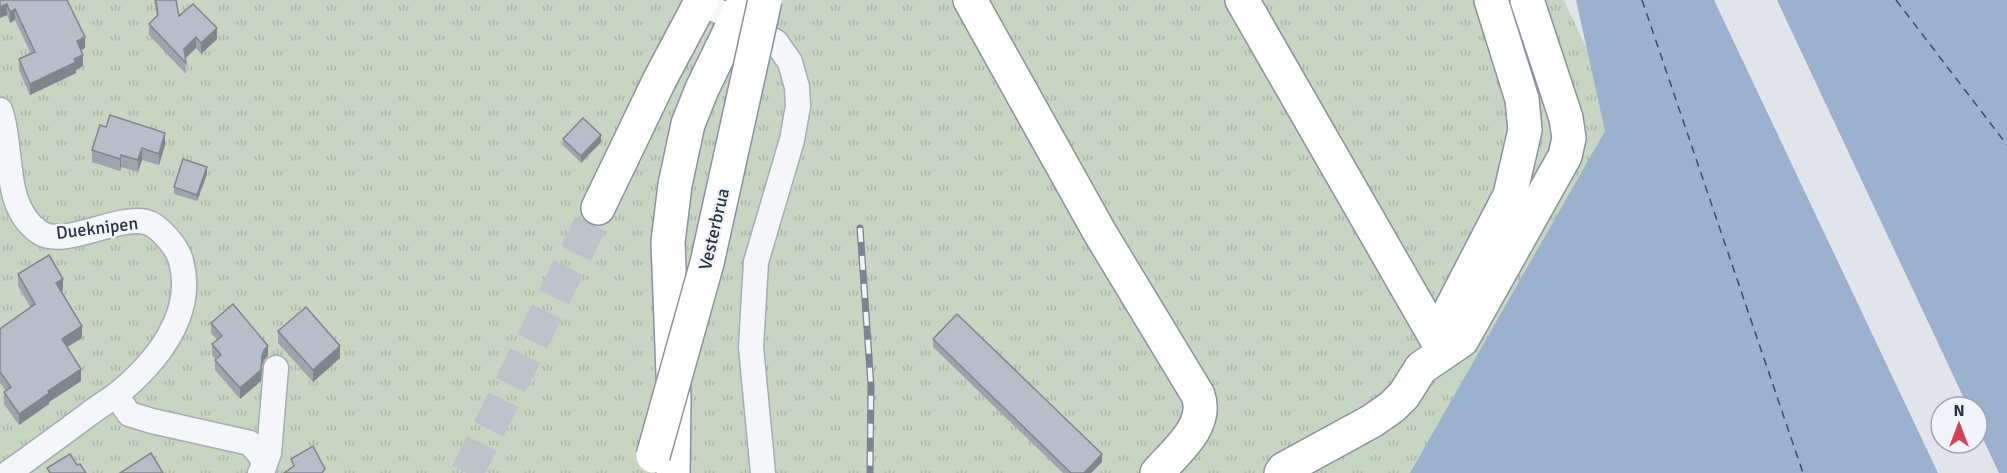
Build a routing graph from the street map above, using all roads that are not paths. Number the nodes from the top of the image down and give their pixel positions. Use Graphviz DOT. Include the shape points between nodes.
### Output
graph roads {
  1 [pos="765,0"];
  2 [pos="970,0"];
  3 [pos="1242,0"];
  4 [pos="1491,0"];
  5 [pos="1527,0"];
  6 [pos="701,2"];
  7 [pos="741,9"];
  8 [pos="0,110"];
  9 [pos="598,208"];
  10 [pos="1437,346"];
  11 [pos="276,368"];
  12 [pos="116,395"];
  13 [pos="655,469"];
  14 [pos="262,470"];
  15 [pos="8,473"];
  16 [pos="763,473"];
  17 [pos="1157,473"];
  18 [pos="1281,473"];
  19 [pos="1318,473"];
  1 -- 13 [label="highway, Vesterbrua, bridge" via="708,263"];
  2 -- 17 [label="highway" via="1201,402 1197,426"];
  3 -- 10 [label="highway"];
  4 -- 10 [label="highway" via="1522,99 1525,130 1510,195"];
  5 -- 10 [label="highway" via="1566,118 1569,138 1565,156 1462,339"];
  6 -- 7 [label="street"];
  6 -- 9 [label="highway"];
  7 -- 13 [label="highway" via="688,124 675,185 668,242 674,399"];
  7 -- 16 [label="street" via="776,42 790,62 798,106 792,141 756,262 751,347"];
  8 -- 12 [label="street, Dueknipen" via="15,199 40,233 56,237 127,222 147,222 169,238 181,258 186,281 183,305 174,328"];
  10 -- 18 [label="highway" via="1392,407"];
  10 -- 19 [label="highway" via="1440,377 1426,403 1393,431"];
  11 -- 14 [label="street" via="269,453"];
  12 -- 14 [label="street" via="129,414 250,443 261,456"];
  12 -- 15 [label="street, Dueknipen"];
}
